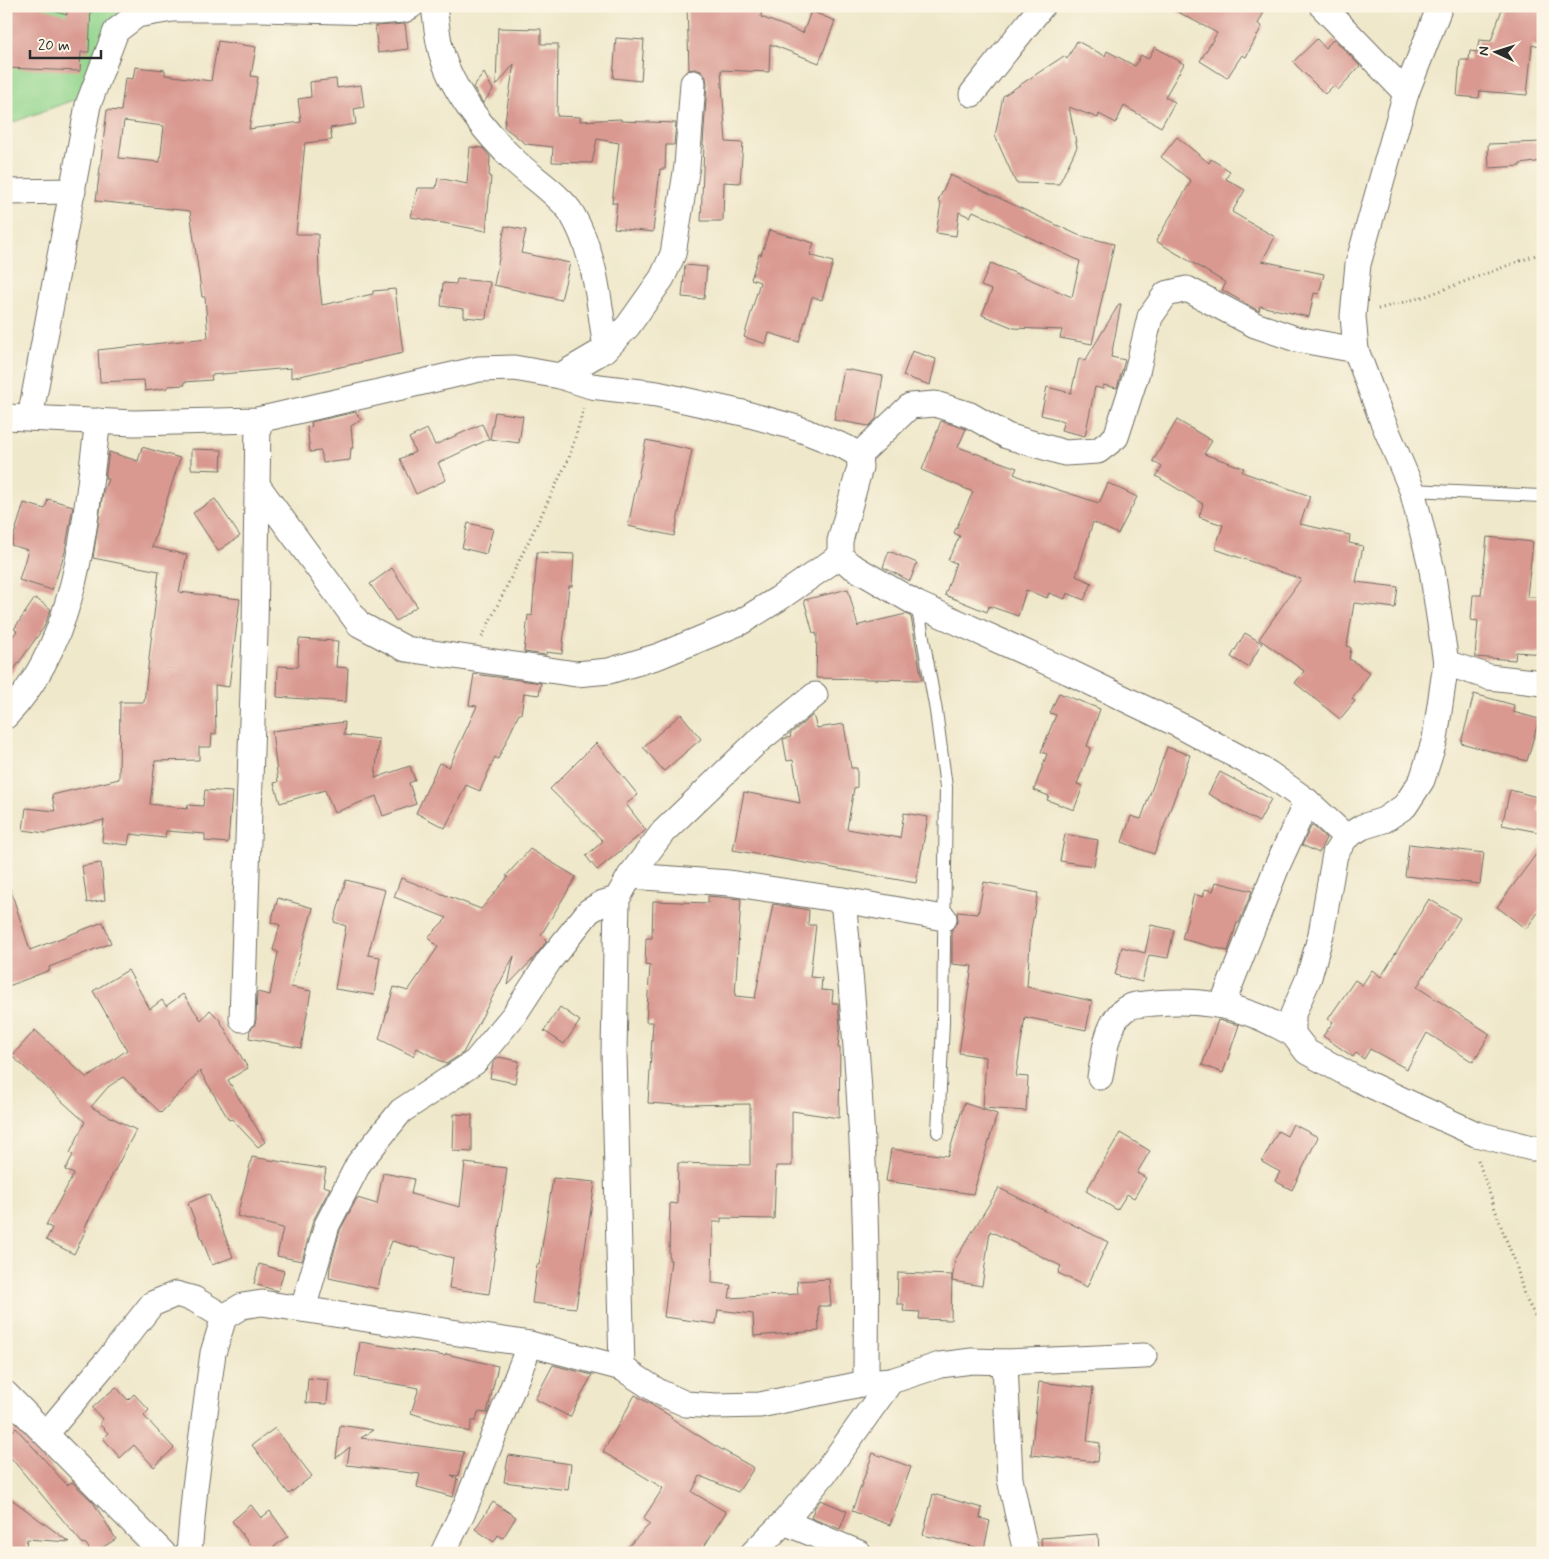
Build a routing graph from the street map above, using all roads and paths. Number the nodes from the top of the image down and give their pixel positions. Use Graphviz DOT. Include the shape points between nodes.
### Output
graph roads {
  1 [pos="411,6"];
  2 [pos="434,6"];
  3 [pos="1042,6"];
  4 [pos="1322,6"];
  5 [pos="1440,6"];
  6 [pos="693,83"];
  7 [pos="1406,93"];
  8 [pos="972,94"];
  9 [pos="73,190"];
  10 [pos="6,192"];
  11 [pos="1543,254"];
  12 [pos="1353,316"];
  13 [pos="606,349"];
  14 [pos="1356,350"];
  15 [pos="560,376"];
  16 [pos="591,386"];
  17 [pos="18,418"];
  18 [pos="258,420"];
  19 [pos="98,422"];
  20 [pos="859,455"];
  21 [pos="257,485"];
  22 [pos="1412,490"];
  23 [pos="1541,496"];
  24 [pos="840,556"];
  25 [pos="916,604"];
  26 [pos="472,659"];
  27 [pos="1446,664"];
  28 [pos="1543,683"];
  29 [pos="815,695"];
  30 [pos="6,716"];
  31 [pos="1307,801"];
  32 [pos="1346,837"];
  33 [pos="630,876"];
  34 [pos="617,899"];
  35 [pos="843,900"];
  36 [pos="944,918"];
  37 [pos="1222,1005"];
  38 [pos="242,1019"];
  39 [pos="1293,1034"];
  40 [pos="1100,1077"];
  41 [pos="938,1132"];
  42 [pos="1476,1134"];
  43 [pos="1543,1148"];
  44 [pos="303,1309"];
  45 [pos="224,1317"];
  46 [pos="1543,1331"];
  47 [pos="530,1344"];
  48 [pos="1144,1356"];
  49 [pos="1005,1362"];
  50 [pos="622,1368"];
  51 [pos="891,1381"];
  52 [pos="866,1383"];
  53 [pos="6,1394"];
  54 [pos="46,1434"];
  55 [pos="784,1522"];
  56 [pos="163,1553"];
  57 [pos="189,1553"];
  58 [pos="443,1553"];
  59 [pos="753,1553"];
  60 [pos="860,1553"];
  61 [pos="1026,1553"];
  1 -- 9 [label="street" via="404,10 378,12 172,9 137,15 116,31 88,105"];
  2 -- 13 [label="street" via="441,49 453,81 477,120 516,162 571,212 585,239 594,269"];
  3 -- 8 [label="street"];
  4 -- 7 [label="street"];
  5 -- 7 [label="street"];
  6 -- 13 [label="street" via="687,166 673,254 662,278 628,326"];
  7 -- 12 [label="street" via="1358,264"];
  9 -- 10 [label="street"];
  9 -- 17 [label="street"];
  11 -- 12 [label="path" via="1426,296"];
  12 -- 14 [label="street"];
  13 -- 15 [label="street"];
  14 -- 20 [label="street" via="1296,339 1255,325 1187,289 1166,294 1150,317 1116,437 1098,451 1065,453 1007,436 970,415 935,404 910,406"];
  14 -- 22 [label="street"];
  15 -- 16 [label="street"];
  15 -- 18 [label="street" via="514,368 480,370"];
  16 -- 20 [label="street" via="657,394 743,413 797,428"];
  16 -- 26 [label="path" via="569,458"];
  17 -- 19 [label="street"];
  18 -- 19 [label="street"];
  18 -- 21 [label="street"];
  19 -- 30 [label="street" via="81,546 70,598 52,647 22,700"];
  20 -- 24 [label="street" via="860,467 840,540"];
  21 -- 26 [label="street" via="359,624 406,649"];
  21 -- 38 [label="street" via="255,651"];
  22 -- 23 [label="lane"];
  22 -- 27 [label="street" via="1432,570"];
  24 -- 25 [label="street"];
  24 -- 26 [label="street" via="741,622 660,656 609,671 576,674"];
  25 -- 31 [label="street" via="1179,725 1268,773"];
  25 -- 36 [label="lane" via="946,786"];
  27 -- 28 [label="street" via="1489,677"];
  27 -- 32 [label="street" via="1435,739 1422,780 1405,806 1384,820 1362,827"];
  29 -- 33 [label="street" via="757,742 663,832"];
  31 -- 32 [label="street"];
  31 -- 37 [label="street" via="1278,864"];
  32 -- 39 [label="street" via="1335,854 1321,934 1309,977 1293,1014"];
  33 -- 34 [label="street"];
  33 -- 35 [label="street" via="729,883"];
  34 -- 44 [label="street" via="590,911 549,961 514,1015 475,1062 401,1111 359,1163 328,1225"];
  34 -- 50 [label="street" via="614,1053"];
  35 -- 36 [label="street"];
  35 -- 52 [label="street" via="861,1121"];
  36 -- 41 [label="lane"];
  37 -- 39 [label="street" via="1258,1016"];
  37 -- 40 [label="street" via="1172,1001 1139,1004 1125,1009 1114,1022"];
  39 -- 42 [label="street" via="1307,1052"];
  42 -- 43 [label="street"];
  42 -- 46 [label="path" via="1478,1165 1516,1264 1524,1295"];
  44 -- 45 [label="street" via="262,1303 242,1306"];
  44 -- 47 [label="street"];
  45 -- 54 [label="street" via="194,1299 176,1294 152,1304"];
  45 -- 57 [label="street" via="213,1353"];
  47 -- 50 [label="street"];
  47 -- 58 [label="street" via="466,1505"];
  48 -- 49 [label="street"];
  49 -- 51 [label="street" via="972,1361 940,1366"];
  49 -- 61 [label="street" via="1010,1479"];
  50 -- 52 [label="street" via="659,1392 686,1404 716,1406 760,1405"];
  51 -- 52 [label="street"];
  51 -- 55 [label="street" via="828,1469"];
  53 -- 54 [label="street"];
  54 -- 56 [label="street"];
  55 -- 59 [label="street"];
  55 -- 60 [label="street"];
}
